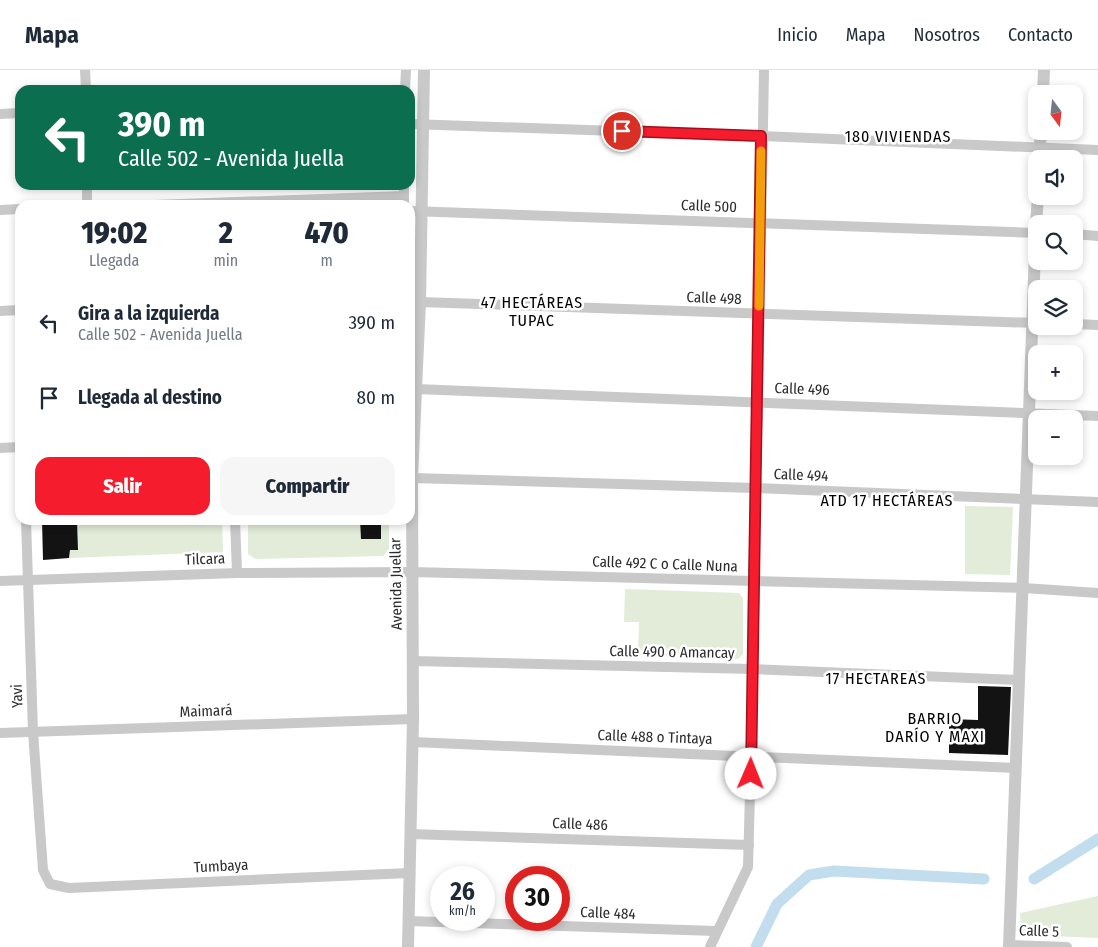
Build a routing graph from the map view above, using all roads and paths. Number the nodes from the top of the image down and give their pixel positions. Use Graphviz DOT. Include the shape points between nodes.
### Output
graph roads {
  1 [pos="85,70"];
  2 [pos="406,70"];
  3 [pos="424,70"];
  4 [pos="764,70"];
  5 [pos="1044,70"];
  6 [pos="86,85"];
  7 [pos="405,85"];
  8 [pos="1043,85"];
  9 [pos="15,113"];
  10 [pos="0,114"];
  11 [pos="415,124"];
  12 [pos="424,124"];
  13 [pos="761,136"];
  14 [pos="1098,150"];
  15 [pos="1083,151"];
  16 [pos="1028,152"];
  17 [pos="15,209"];
  18 [pos="0,210"];
  19 [pos="416,211"];
  20 [pos="761,223"];
  21 [pos="1028,232"];
  22 [pos="1083,235"];
  23 [pos="1098,236"];
  24 [pos="415,298"];
  25 [pos="0,310"];
  26 [pos="15,310"];
  27 [pos="759,315"];
  28 [pos="1028,323"];
  29 [pos="1083,324"];
  30 [pos="1098,325"];
  31 [pos="1034,335"];
  32 [pos="416,389"];
  33 [pos="415,401"];
  34 [pos="758,402"];
  35 [pos="1030,410"];
  36 [pos="1028,412"];
  37 [pos="1083,415"];
  38 [pos="1098,416"];
  39 [pos="15,447"];
  40 [pos="0,448"];
  41 [pos="1028,465"];
  42 [pos="415,478"];
  43 [pos="756,488"];
  44 [pos="1027,498"];
  45 [pos="1098,502"];
  46 [pos="26,525"];
  47 [pos="234,525"];
  48 [pos="412,525"];
  49 [pos="412,572"];
  50 [pos="237,573"];
  51 [pos="28,580"];
  52 [pos="0,581"];
  53 [pos="753,581"];
  54 [pos="1024,588"];
  55 [pos="1098,593"];
  56 [pos="413,661"];
  57 [pos="752,669"];
  58 [pos="1020,680"];
  59 [pos="413,719"];
  60 [pos="33,732"];
  61 [pos="0,733"];
  62 [pos="413,742"];
  63 [pos="751,756"];
  64 [pos="1016,768"];
  65 [pos="410,834"];
  66 [pos="748,845"];
  67 [pos="43,870"];
  68 [pos="409,873"];
  69 [pos="408,921"];
  70 [pos="716,931"];
  71 [pos="1010,946"];
  72 [pos="408,947"];
  73 [pos="710,947"];
  74 [pos="1067,947"];
  1 -- 6 [label="street"];
  2 -- 7 [label="street"];
  3 -- 12 [label="street, Avenida Juellar"];
  4 -- 13 [label="street"];
  5 -- 8 [label="street"];
  9 -- 10 [label="street"];
  11 -- 12 [label="street"];
  12 -- 13 [label="street"];
  12 -- 19 [label="street, Avenida Juellar"];
  13 -- 16 [label="street"];
  13 -- 20 [label="street"];
  14 -- 15 [label="street"];
  17 -- 18 [label="street"];
  19 -- 20 [label="street, Calle 500"];
  19 -- 24 [label="street, Avenida Juellar"];
  20 -- 21 [label="street, Calle 500"];
  20 -- 27 [label="street"];
  22 -- 23 [label="street"];
  24 -- 27 [label="street, Calle 498"];
  24 -- 32 [label="street, Avenida Juellar"];
  25 -- 26 [label="street"];
  27 -- 28 [label="street, Calle 498"];
  27 -- 34 [label="street"];
  29 -- 30 [label="street"];
  31 -- 35 [label="street"];
  32 -- 33 [label="street, Avenida Juellar"];
  32 -- 34 [label="street, Calle 496"];
  34 -- 36 [label="street, Calle 496"];
  34 -- 43 [label="street"];
  37 -- 38 [label="street, Calle 496"];
  39 -- 40 [label="street"];
  41 -- 44 [label="street"];
  42 -- 43 [label="street, Calle 494"];
  43 -- 44 [label="street, Calle 494"];
  43 -- 53 [label="street"];
  44 -- 45 [label="street, Calle 494"];
  44 -- 54 [label="street"];
  46 -- 51 [label="street, Yavi"];
  47 -- 50 [label="street"];
  48 -- 49 [label="street, Avenida Juellar"];
  49 -- 50 [label="street, Tilcara"];
  49 -- 53 [label="street, Calle 492 C o Calle Nuna"];
  49 -- 56 [label="street, Avenida Juellar"];
  50 -- 51 [label="street, Tilcara"];
  51 -- 52 [label="street, Tilcara"];
  51 -- 60 [label="street, Yavi"];
  53 -- 54 [label="street, Calle 492 C o Calle Nuna"];
  53 -- 57 [label="street"];
  54 -- 55 [label="street, Calle 492 C o Calle Nuna"];
  54 -- 58 [label="street"];
  56 -- 57 [label="street, Calle 490 o Amancay"];
  56 -- 59 [label="street, Avenida Juellar"];
  57 -- 58 [label="street, Calle 490 o Amancay"];
  57 -- 63 [label="street"];
  58 -- 64 [label="street"];
  59 -- 60 [label="street, Maimará"];
  59 -- 62 [label="street, Avenida Juellar"];
  60 -- 61 [label="street, Maimará"];
  60 -- 67 [label="street, Yavi"];
  62 -- 63 [label="street, Calle 488 o Tintaya"];
  62 -- 65 [label="street, Avenida Juellar"];
  63 -- 64 [label="street, Calle 488 o Tintaya"];
  63 -- 66 [label="street"];
  64 -- 71 [label="street"];
  65 -- 66 [label="street, Calle 486"];
  65 -- 68 [label="street, Avenida Juellar"];
  66 -- 70 [label="street" via="748,867"];
  67 -- 68 [label="street, Tumbaya" via="50,884 69,888"];
  68 -- 69 [label="street, Avenida Juellar"];
  69 -- 70 [label="street, Calle 484"];
  69 -- 72 [label="street, Avenida Juellar"];
  70 -- 73 [label="street"];
  71 -- 74 [label="street, Calle 5"];
}
